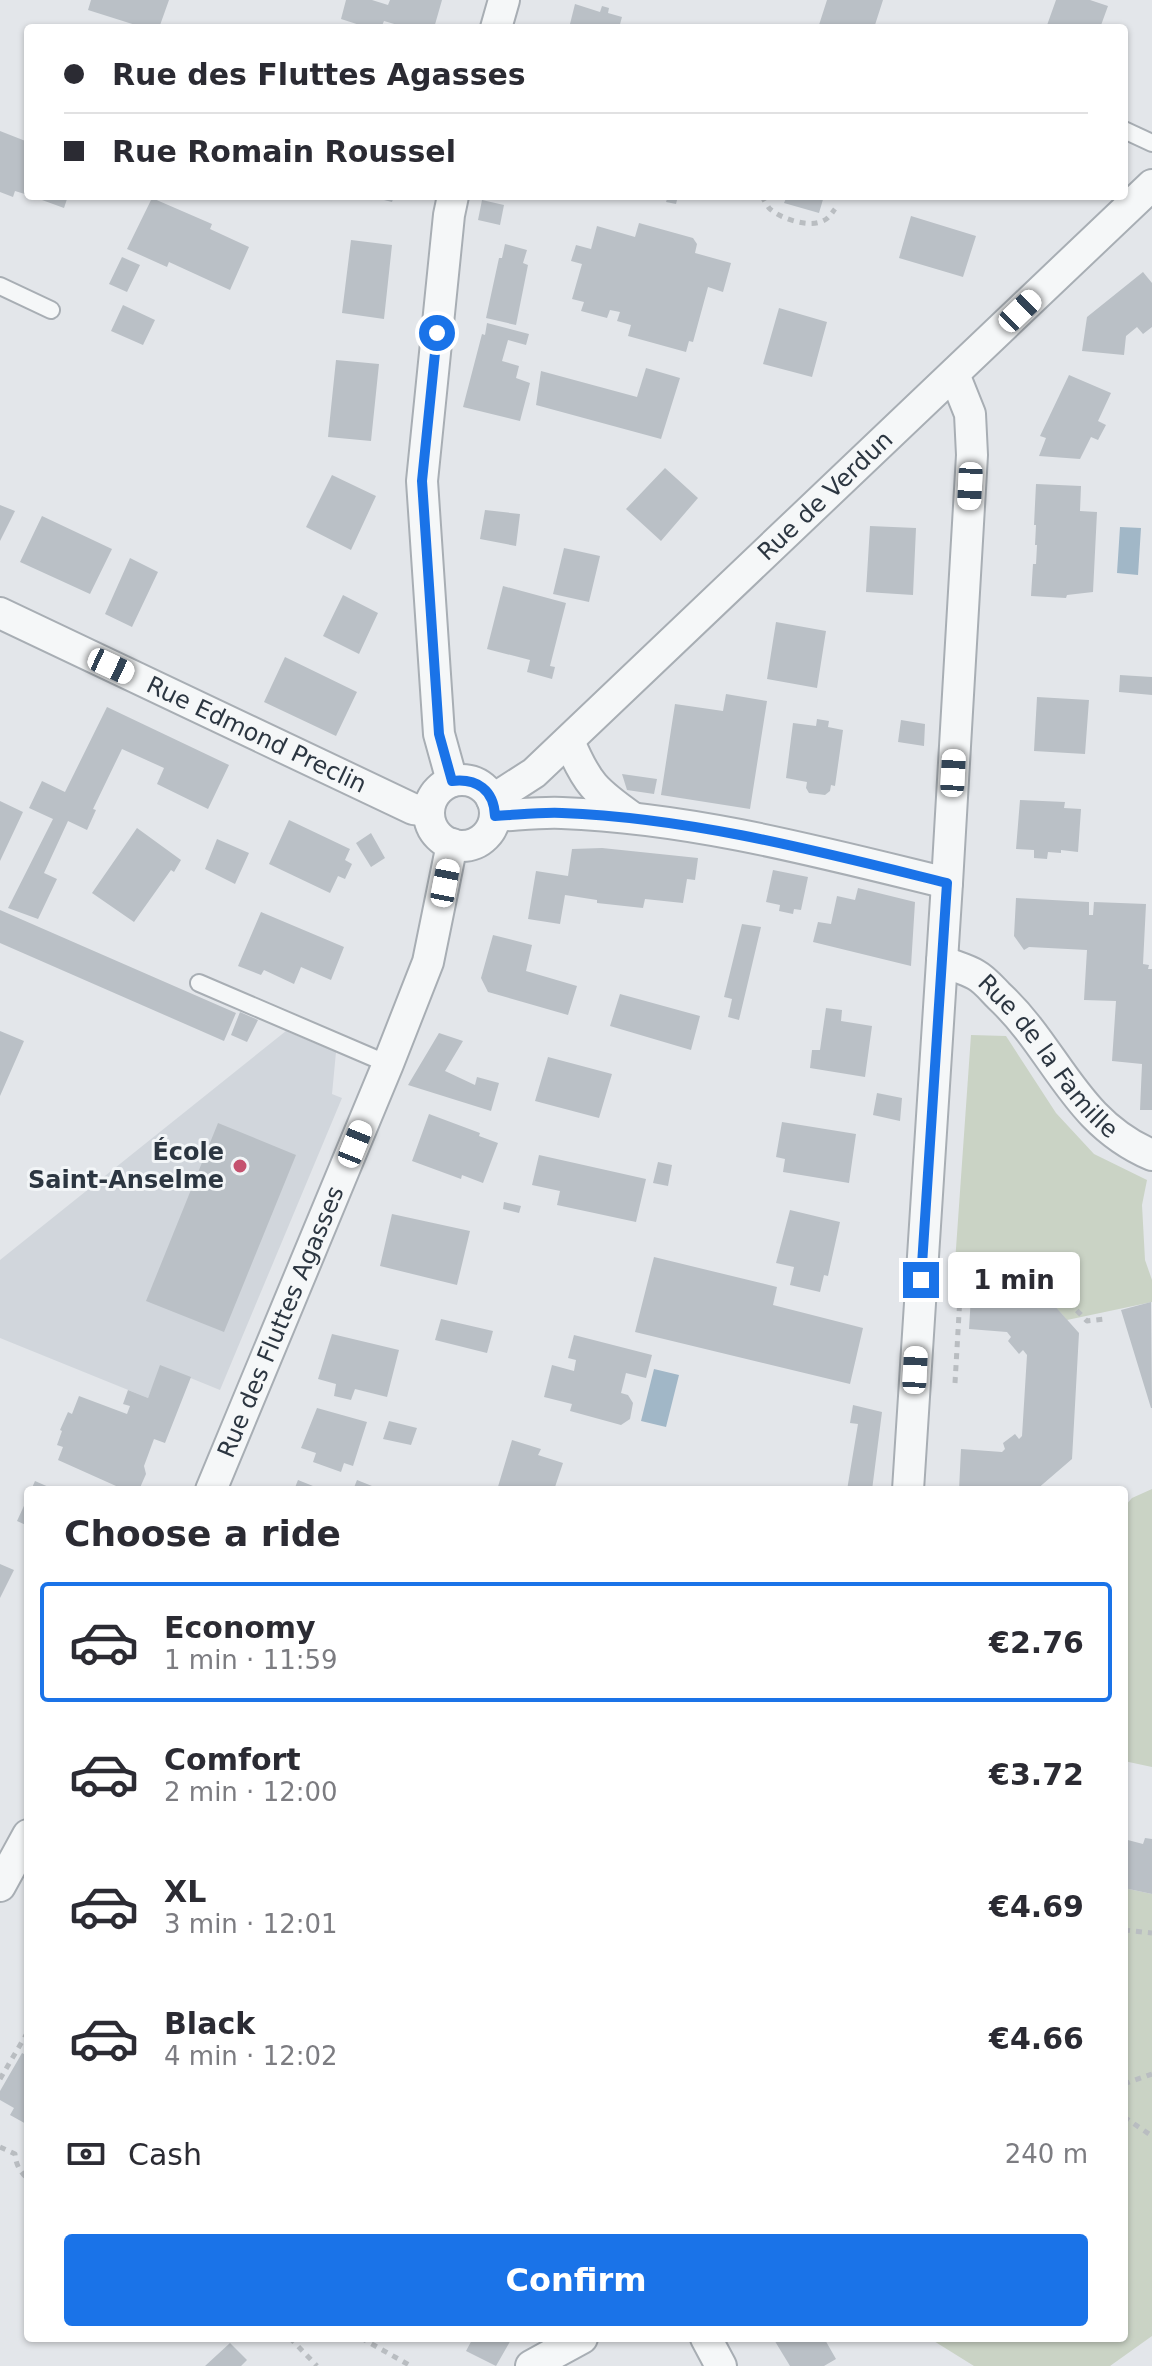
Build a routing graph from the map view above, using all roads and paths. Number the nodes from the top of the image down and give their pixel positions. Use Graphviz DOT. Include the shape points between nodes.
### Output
graph roads {
  1 [pos="504,0"];
  2 [pos="497,24"];
  3 [pos="1128,132"];
  4 [pos="1152,143"];
  5 [pos="1152,185"];
  6 [pos="452,200"];
  7 [pos="764,200"];
  8 [pos="835,209"];
  9 [pos="0,286"];
  10 [pos="51,310"];
  11 [pos="954,374"];
  12 [pos="0,613"];
  13 [pos="569,741"];
  14 [pos="452,781"];
  15 [pos="494,808"];
  16 [pos="429,811"];
  17 [pos="635,819"];
  18 [pos="452,844"];
  19 [pos="947,883"];
  20 [pos="942,961"];
  21 [pos="199,983"];
  22 [pos="388,1064"];
  23 [pos="1152,1155"];
  24 [pos="1043,1251"];
  25 [pos="1042,1275"];
  26 [pos="1104,1319"];
  27 [pos="955,1383"];
  28 [pos="213,1486"];
  29 [pos="908,1486"];
  30 [pos="24,1842"];
  31 [pos="0,1886"];
  32 [pos="1128,1930"];
  33 [pos="1152,1933"];
  34 [pos="24,2038"];
  35 [pos="1152,2074"];
  36 [pos="0,2079"];
  37 [pos="1128,2083"];
  38 [pos="1128,2120"];
  39 [pos="1152,2136"];
  40 [pos="0,2147"];
  41 [pos="24,2176"];
  42 [pos="294,2342"];
  43 [pos="368,2342"];
  44 [pos="575,2342"];
  45 [pos="708,2342"];
  46 [pos="317,2366"];
  47 [pos="411,2366"];
  48 [pos="531,2366"];
  49 [pos="721,2366"];
  1 -- 2 [label="street"];
  3 -- 4 [label="lane"];
  5 -- 11 [label="street, Rue de Verdun"];
  6 -- 14 [label="street" via="422,481 439,734"];
  7 -- 8 [label="path" via="784,217 808,223 828,218"];
  9 -- 10 [label="lane"];
  11 -- 13 [label="street, Rue de Verdun"];
  11 -- 19 [label="street" via="970,414 972,455"];
  12 -- 16 [label="street, Rue Edmond Preclin" via="413,809"];
  13 -- 15 [label="street, Rue de Verdun"];
  13 -- 17 [label="street" via="583,773 600,794"];
  14 -- 15 [label="street" via="483,787"];
  14 -- 16 [label="street" via="434,794"];
  15 -- 17 [label="street"];
  15 -- 18 [label="street" via="486,836 467,846"];
  16 -- 18 [label="street" via="437,835"];
  17 -- 19 [label="street" via="767,839"];
  18 -- 22 [label="street, Rue des Fluttes Agasses" via="428,962"];
  19 -- 20 [label="street"];
  20 -- 23 [label="street, Rue de la Famille" via="978,976 1014,1010 1103,1126"];
  20 -- 29 [label="street"];
  21 -- 22 [label="lane"];
  22 -- 28 [label="street, Rue des Fluttes Agasses"];
  24 -- 25 [label="path"];
  25 -- 26 [label="path" via="1087,1321"];
  25 -- 27 [label="path" via="962,1262"];
  30 -- 31 [label="street"];
  32 -- 33 [label="path"];
  34 -- 36 [label="path"];
  35 -- 37 [label="path"];
  38 -- 39 [label="path"];
  40 -- 41 [label="path" via="15,2154"];
  42 -- 46 [label="path"];
  43 -- 47 [label="path"];
  44 -- 48 [label="street"];
  45 -- 49 [label="street"];
}
